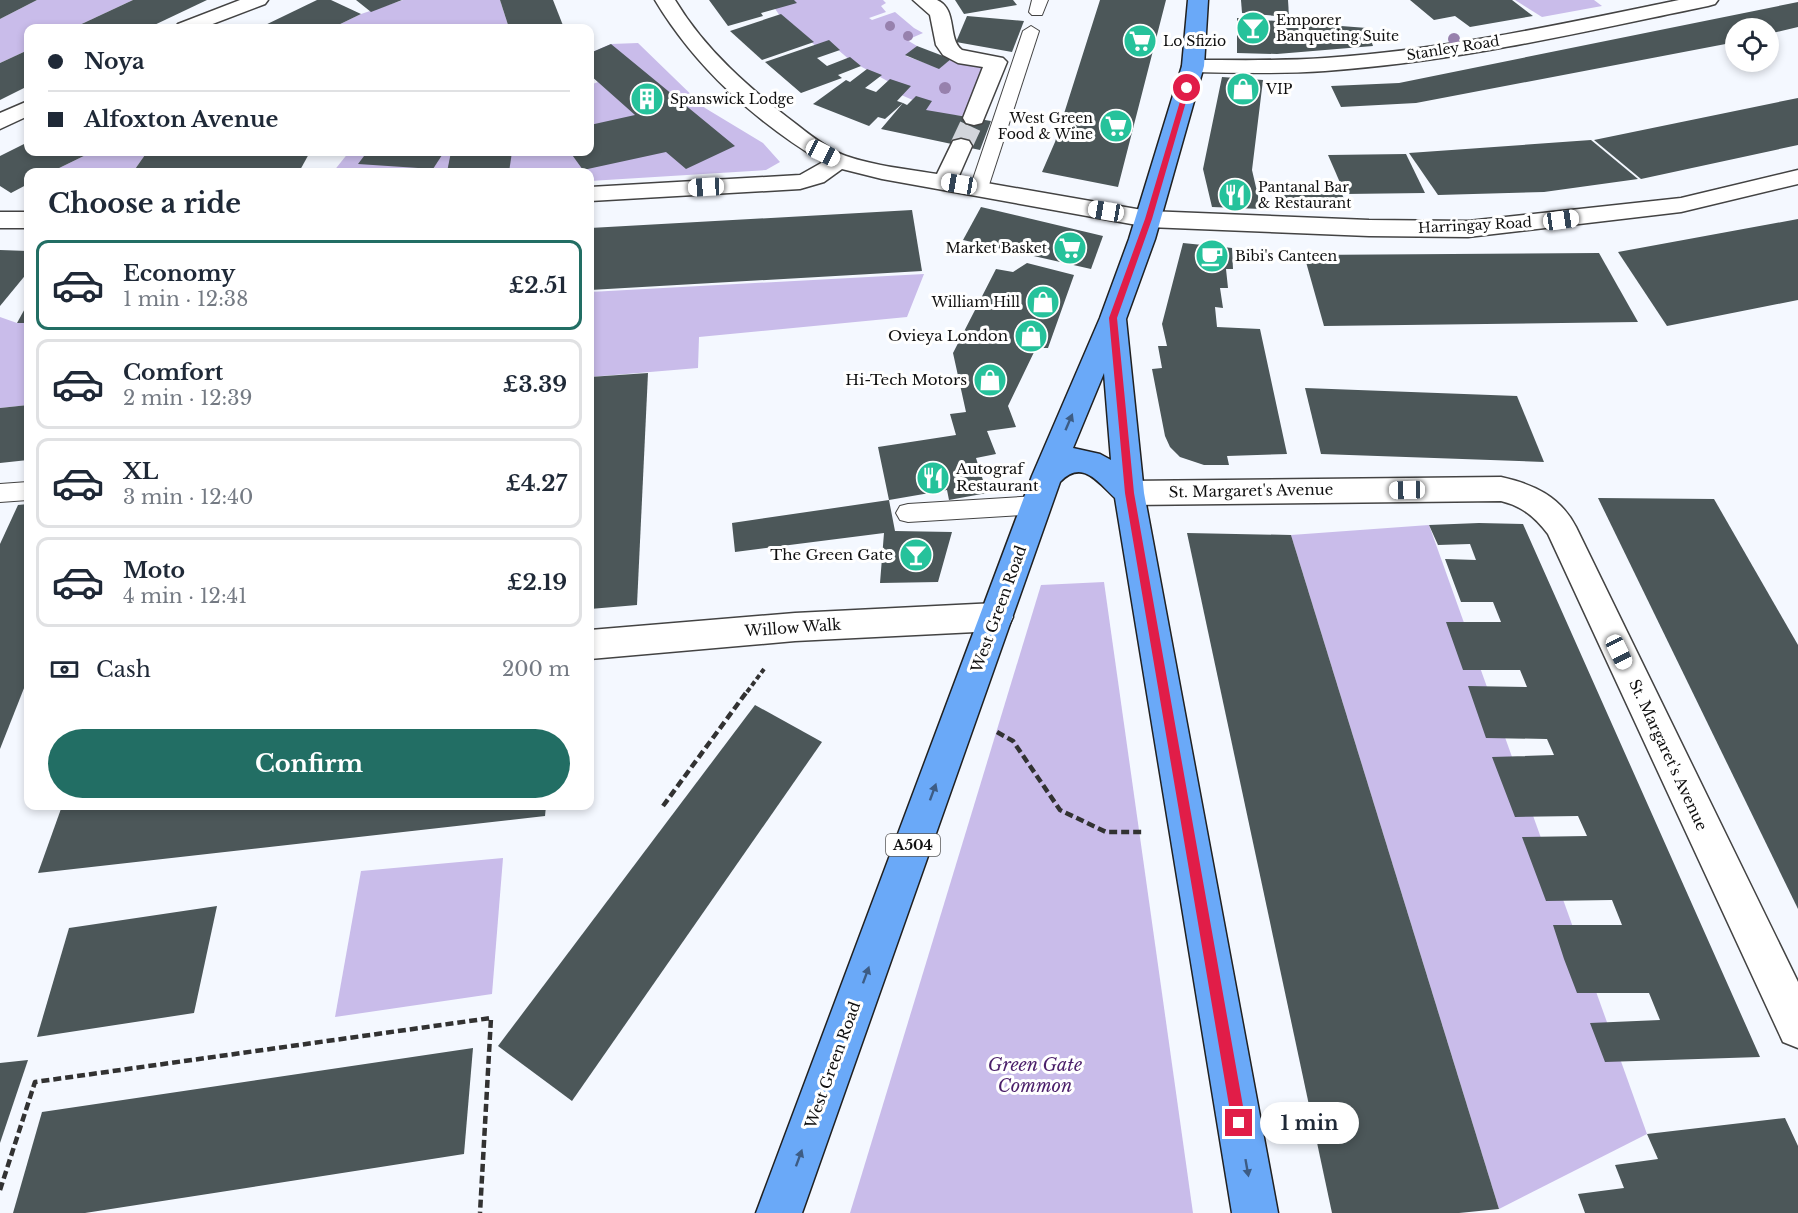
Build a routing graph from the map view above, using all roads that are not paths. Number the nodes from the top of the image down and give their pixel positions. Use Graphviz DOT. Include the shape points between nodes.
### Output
graph roads {
  1 [pos="258,0"];
  2 [pos="665,0"];
  3 [pos="923,0"];
  4 [pos="1198,0"];
  5 [pos="1708,0"];
  6 [pos="195,24"];
  7 [pos="1031,32"];
  8 [pos="1193,66"];
  9 [pos="24,110"];
  10 [pos="974,118"];
  11 [pos="0,122"];
  12 [pos="961,146"];
  13 [pos="837,161"];
  14 [pos="1798,177"];
  15 [pos="945,182"];
  16 [pos="979,188"];
  17 [pos="594,194"];
  18 [pos="1148,219"];
  19 [pos="0,220"];
  20 [pos="24,220"];
  21 [pos="1113,318"];
  22 [pos="1042,490"];
  23 [pos="24,491"];
  24 [pos="0,493"];
  25 [pos="1130,493"];
  26 [pos="908,513"];
  27 [pos="996,617"];
  28 [pos="594,645"];
  29 [pos="1798,1027"];
  30 [pos="779,1213"];
  31 [pos="1255,1213"];
  1 -- 6 [label="street"];
  2 -- 13 [label="street, Harringay Road" via="680,25 719,70 758,106"];
  3 -- 10 [label="street" via="942,16 951,52 996,62"];
  4 -- 8 [label="main road, West Green Road / A504"];
  5 -- 8 [label="street, Stanley Road" via="1382,59 1306,65"];
  7 -- 16 [label="lane"];
  8 -- 18 [label="main road, West Green Road / A504"];
  9 -- 11 [label="street"];
  12 -- 15 [label="street"];
  13 -- 15 [label="street, Harringay Road"];
  13 -- 17 [label="street" via="813,180 800,183"];
  14 -- 18 [label="street, Harringay Road" via="1681,204 1468,229"];
  15 -- 16 [label="street, Harringay Road"];
  16 -- 18 [label="street, Harringay Road"];
  18 -- 21 [label="main road, West Green Road / A504"];
  19 -- 20 [label="street"];
  22 -- 21 [label="main road, West Green Road / A504, one-way"];
  21 -- 25 [label="main road, A504"];
  22 -- 25 [label="main road" via="1062,462 1084,460 1103,468"];
  22 -- 26 [label="lane"];
  22 -- 27 [label="main road, West Green Road / A504"];
  23 -- 24 [label="lane"];
  25 -- 29 [label="street, St. Margaret's Avenue" via="1501,489 1524,494 1546,508 1560,527"];
  25 -- 31 [label="main road, A504, one-way"];
  27 -- 28 [label="street, Willow Walk" via="795,627"];
  30 -- 27 [label="main road, West Green Road / A504, one-way"];
}
